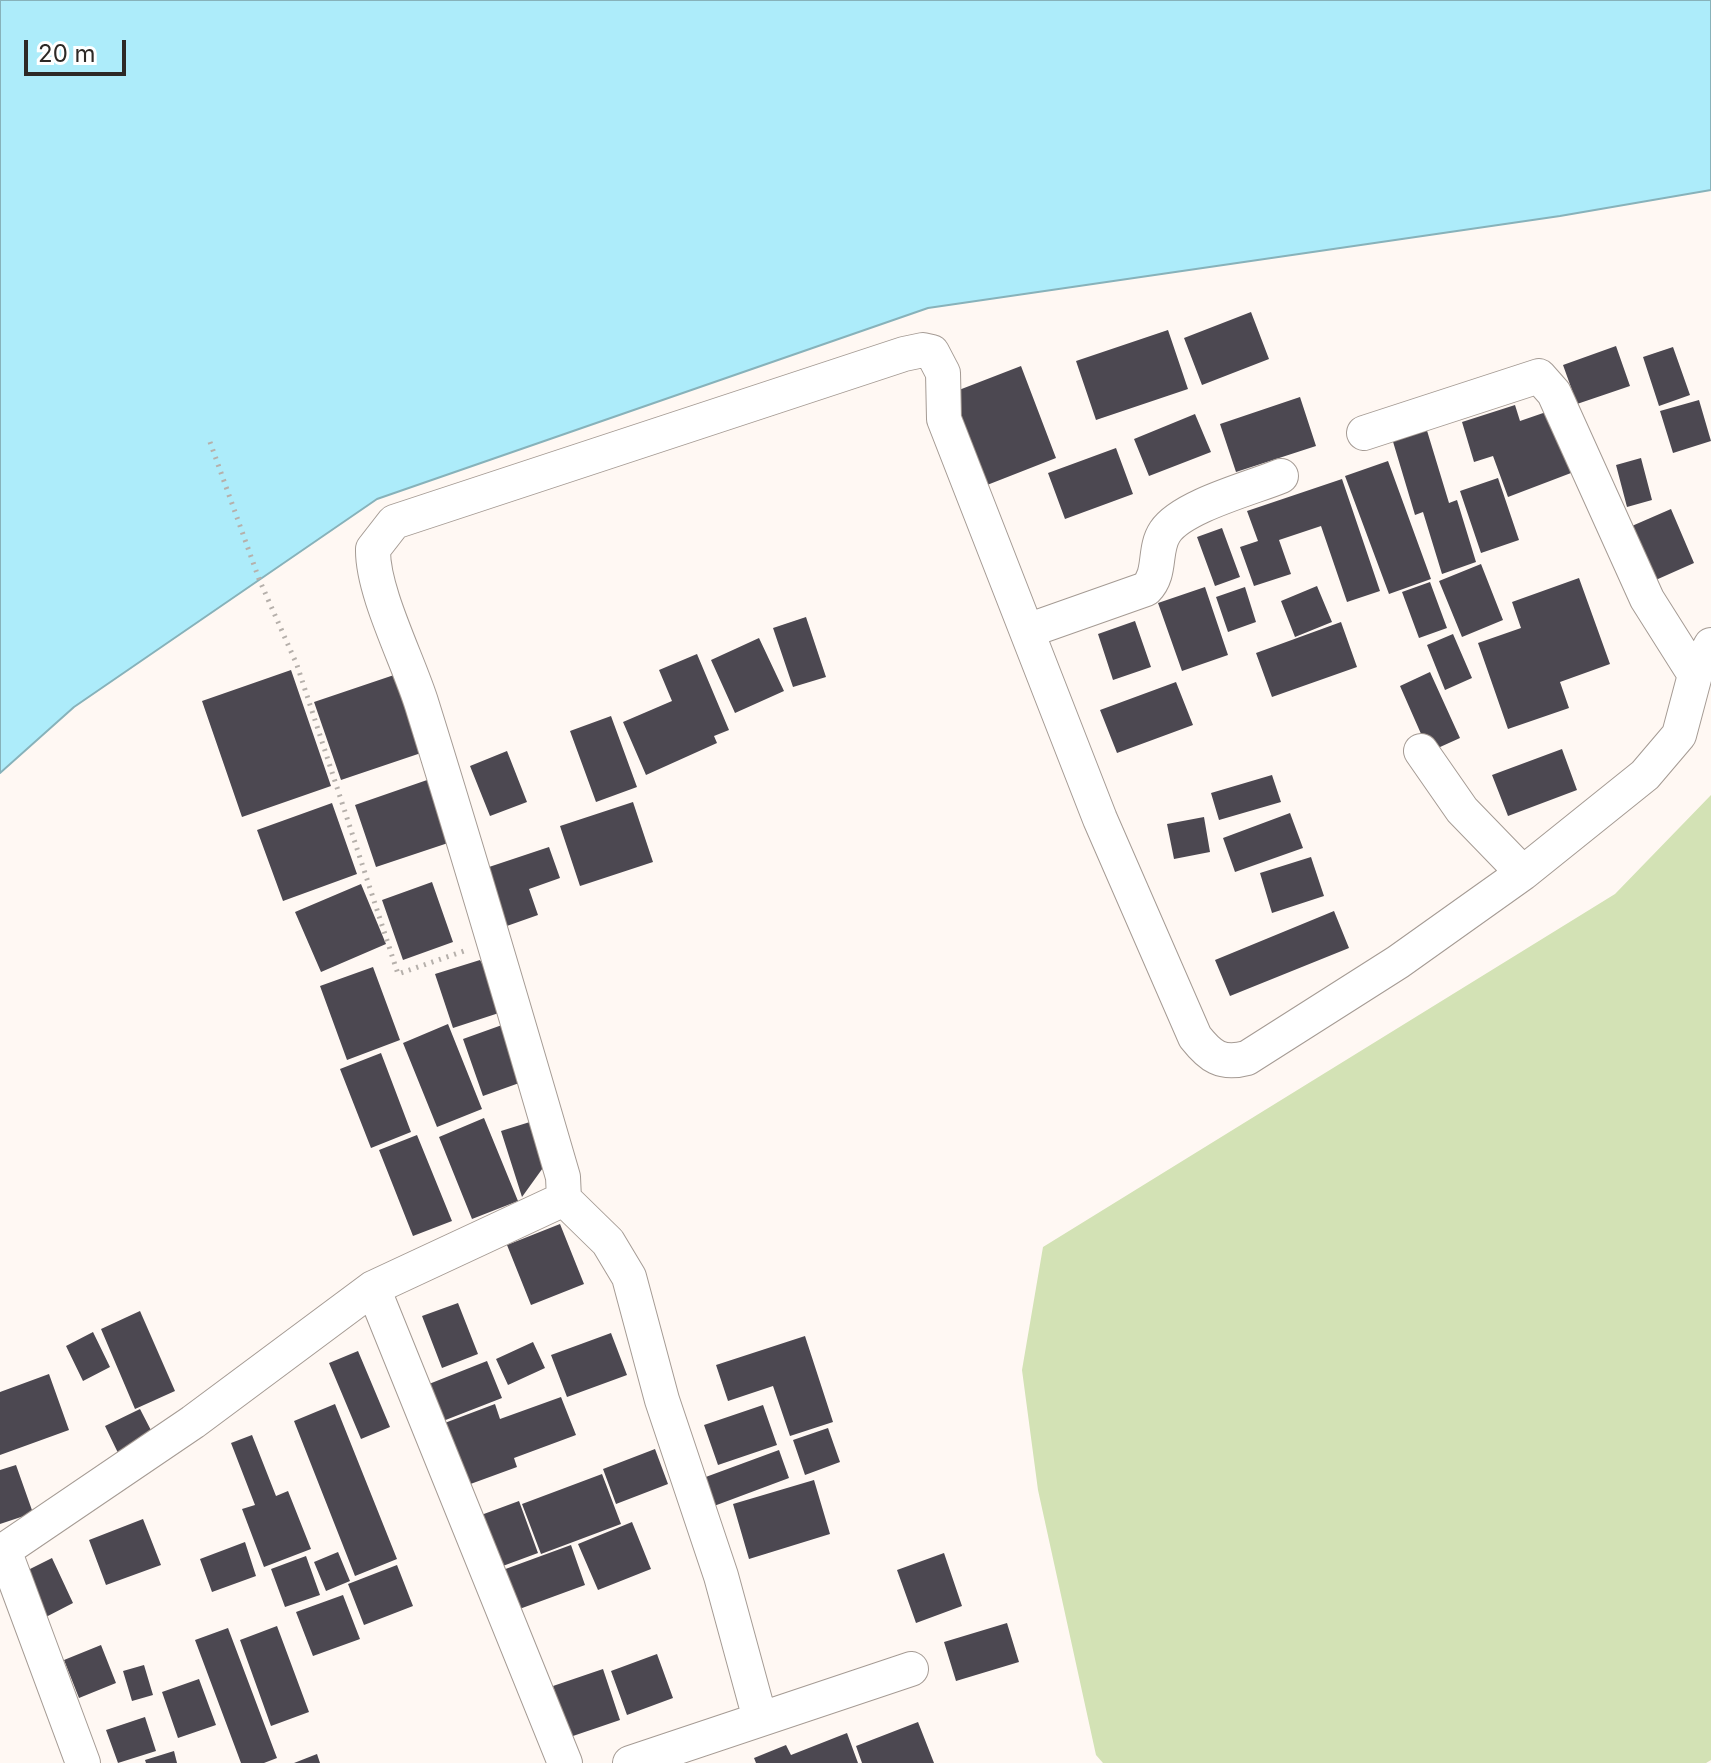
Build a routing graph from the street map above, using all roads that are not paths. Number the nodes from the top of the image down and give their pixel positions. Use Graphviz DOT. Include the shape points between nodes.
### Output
graph roads {
  1 [pos="1364,433"];
  2 [pos="1281,476"];
  3 [pos="1027,631"];
  4 [pos="1711,645"];
  5 [pos="1695,675"];
  6 [pos="1421,751"];
  7 [pos="1523,873"];
  8 [pos="564,1199"];
  9 [pos="373,1288"];
  10 [pos="2,1551"];
  11 [pos="911,1669"];
  12 [pos="760,1719"];
  13 [pos="83,1763"];
  14 [pos="565,1763"];
  15 [pos="630,1763"];
  1 -- 5 [label="street" via="1539,376 1554,393 1647,599"];
  2 -- 3 [label="street" via="1179,518 1164,532 1156,577 1146,589"];
  3 -- 7 [label="street" via="1100,819 1188,1022 1216,1059 1247,1058 1398,962"];
  3 -- 8 [label="street" via="944,419 938,357 923,350 394,522 373,549 381,592 409,664 495,940 563,1177"];
  4 -- 5 [label="street"];
  5 -- 7 [label="street" via="1679,735 1645,775"];
  6 -- 7 [label="street" via="1462,810"];
  8 -- 9 [label="street"];
  8 -- 12 [label="street" via="608,1242 629,1277"];
  9 -- 10 [label="street" via="193,1422"];
  9 -- 14 [label="street"];
  10 -- 13 [label="street"];
  11 -- 12 [label="street"];
  12 -- 15 [label="street"];
}
